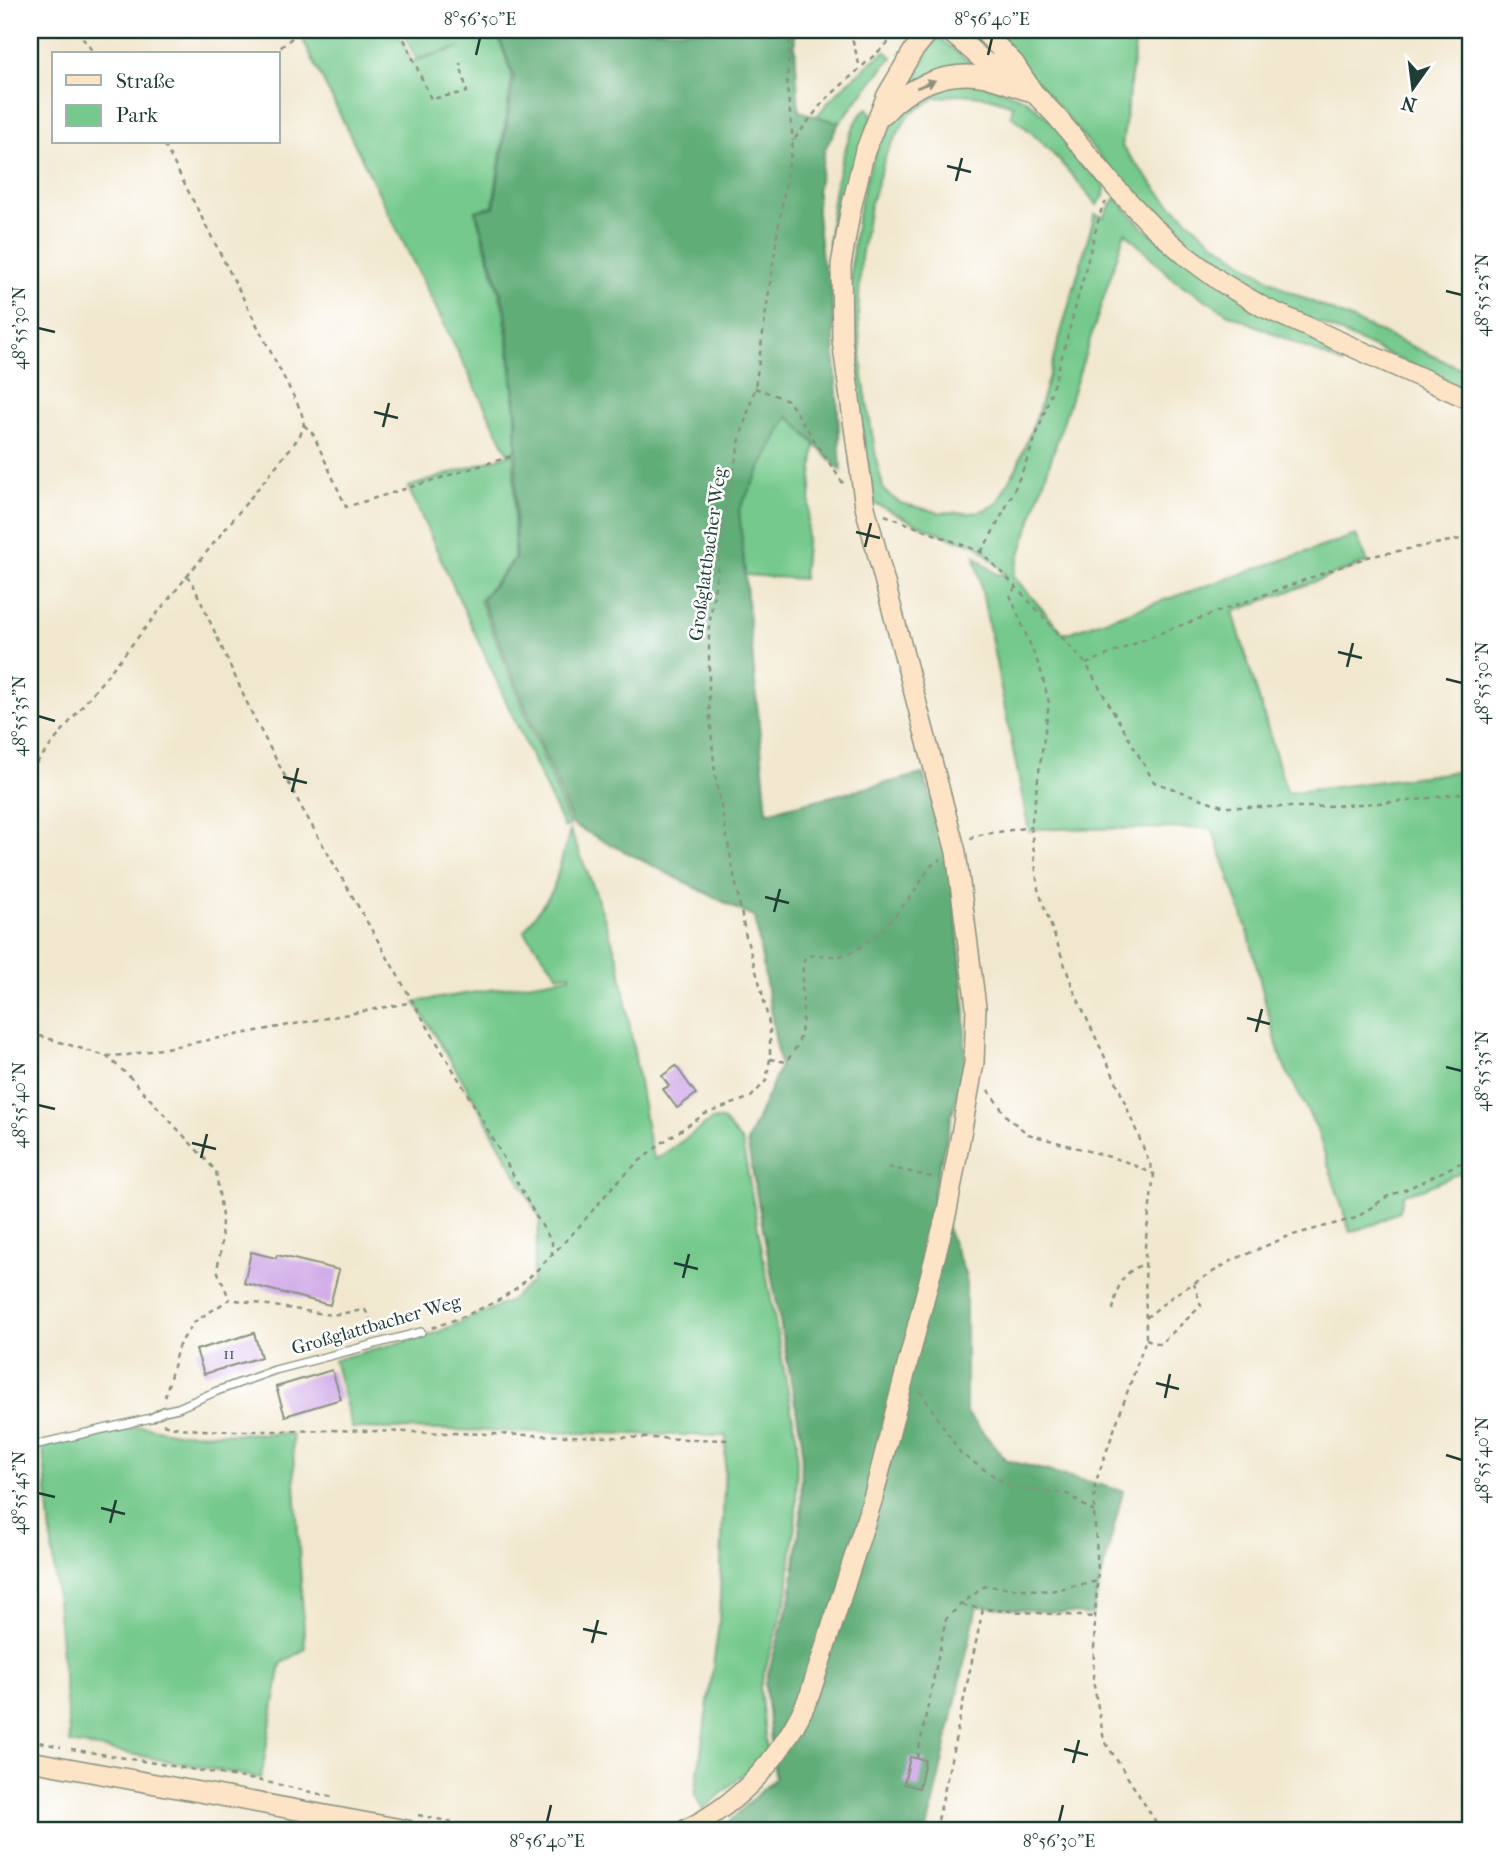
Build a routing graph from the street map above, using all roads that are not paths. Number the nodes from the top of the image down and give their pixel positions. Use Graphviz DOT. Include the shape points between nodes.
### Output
graph roads {
  1 [pos="930,30"];
  2 [pos="948,30"];
  3 [pos="982,30"];
  4 [pos="1033,92"];
  5 [pos="874,126"];
  6 [pos="1471,400"];
  7 [pos="421,1332"];
  8 [pos="30,1446"];
  9 [pos="30,1761"];
  10 [pos="407,1822"];
  11 [pos="685,1830"];
  1 -- 5 [label="main road" via="913,51"];
  2 -- 4 [label="main road"];
  3 -- 4 [label="main road" via="1014,63"];
  5 -- 4 [label="main road, one-way" via="909,92 944,78 976,75"];
  4 -- 6 [label="main road" via="1151,225 1221,282 1263,307"];
  5 -- 11 [label="main road" via="841,265 842,340 865,507 956,852 976,1007 974,1063 947,1211 873,1498 814,1682 799,1719 775,1757 722,1809"];
  7 -- 8 [label="lane, Großglattbacher Weg" via="275,1370 151,1418"];
  9 -- 10 [label="main road"];
}
